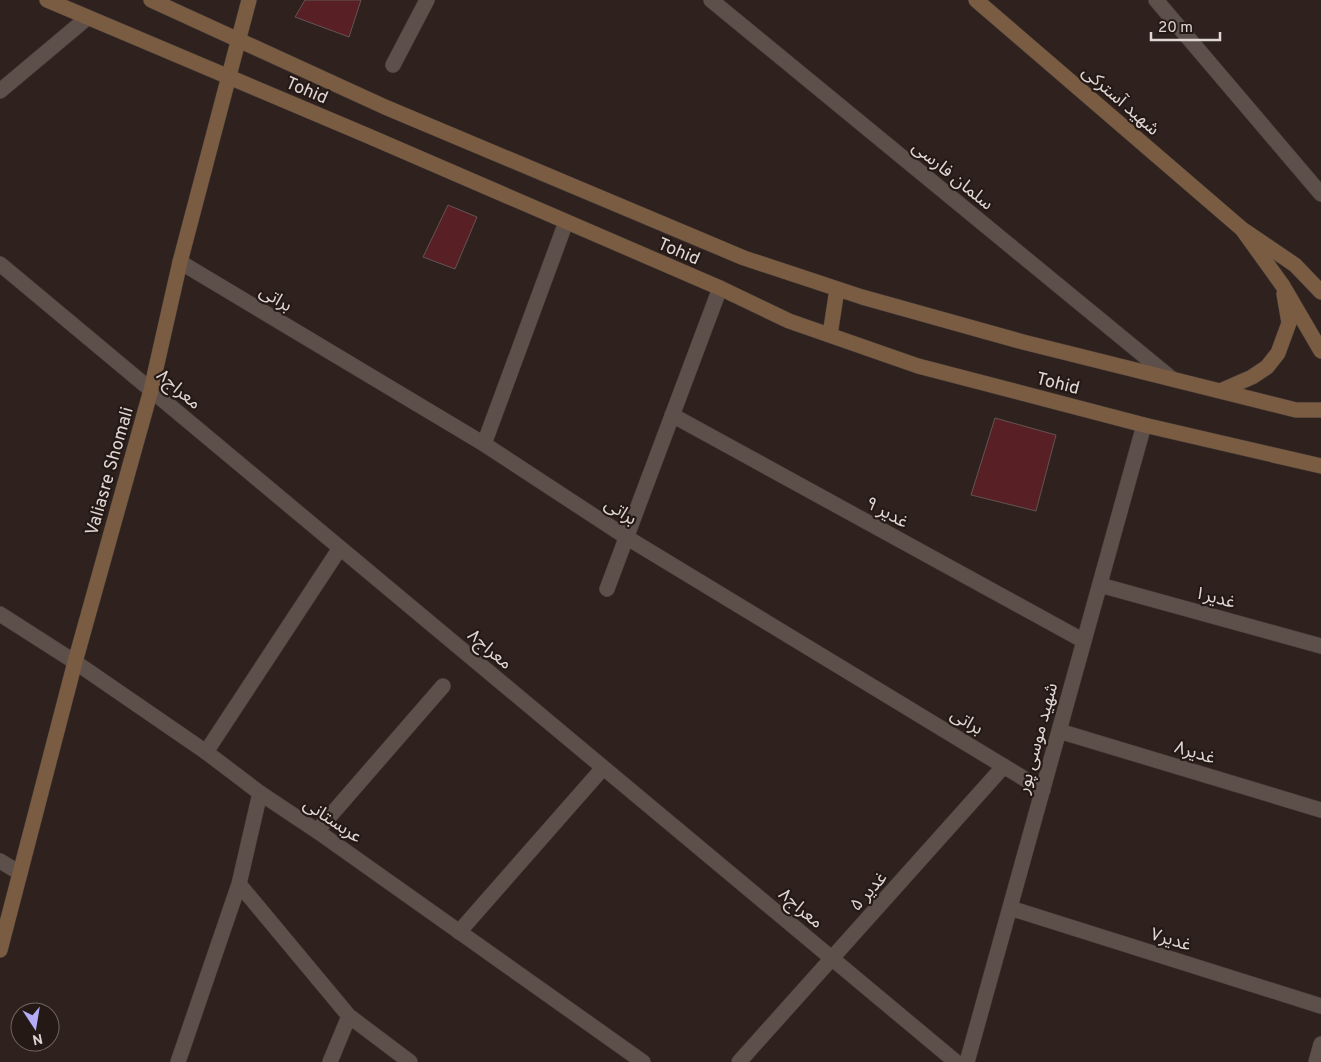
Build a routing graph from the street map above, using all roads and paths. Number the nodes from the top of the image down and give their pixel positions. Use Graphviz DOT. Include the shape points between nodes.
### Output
graph roads {
  1 [pos="47,0"];
  2 [pos="151,0"];
  3 [pos="249,0"];
  4 [pos="427,0"];
  5 [pos="711,0"];
  6 [pos="976,0"];
  7 [pos="1156,0"];
  8 [pos="87,18"];
  9 [pos="238,42"];
  10 [pos="393,65"];
  11 [pos="229,78"];
  12 [pos="0,91"];
  13 [pos="1321,194"];
  14 [pos="566,222"];
  15 [pos="1242,229"];
  16 [pos="180,262"];
  17 [pos="0,264"];
  18 [pos="1283,286"];
  19 [pos="720,288"];
  20 [pos="837,289"];
  21 [pos="1321,292"];
  22 [pos="830,335"];
  23 [pos="1321,351"];
  24 [pos="1171,378"];
  25 [pos="151,390"];
  26 [pos="1220,391"];
  27 [pos="1321,410"];
  28 [pos="672,415"];
  29 [pos="1144,424"];
  30 [pos="484,444"];
  31 [pos="1321,466"];
  32 [pos="626,537"];
  33 [pos="340,548"];
  34 [pos="1100,585"];
  35 [pos="607,589"];
  36 [pos="0,614"];
  37 [pos="1084,641"];
  38 [pos="1321,646"];
  39 [pos="76,662"];
  40 [pos="443,686"];
  41 [pos="1059,731"];
  42 [pos="206,752"];
  43 [pos="1004,766"];
  44 [pos="603,768"];
  45 [pos="1042,790"];
  46 [pos="260,793"];
  47 [pos="1321,810"];
  48 [pos="317,831"];
  49 [pos="0,861"];
  50 [pos="20,873"];
  51 [pos="240,884"];
  52 [pos="1010,908"];
  53 [pos="459,932"];
  54 [pos="0,950"];
  55 [pos="833,959"];
  56 [pos="1321,1006"];
  57 [pos="349,1016"];
  58 [pos="1321,1044"];
  59 [pos="178,1062"];
  60 [pos="330,1062"];
  61 [pos="410,1062"];
  62 [pos="643,1062"];
  63 [pos="740,1062"];
  64 [pos="956,1062"];
  65 [pos="967,1062"];
  66 [pos="1316,1062"];
  1 -- 8 [label="main road, Tohid"];
  2 -- 9 [label="main road, Tohid"];
  3 -- 9 [label="main road, Valiasre Shomali"];
  4 -- 10 [label="street"];
  5 -- 24 [label="street, سلمان فارسی"];
  6 -- 15 [label="main road, شهید آسترکی"];
  7 -- 13 [label="street"];
  8 -- 11 [label="main road, Tohid"];
  8 -- 12 [label="street"];
  9 -- 11 [label="main road, Valiasre Shomali"];
  9 -- 20 [label="main road, Tohid" via="744,258"];
  11 -- 14 [label="main road, Tohid"];
  11 -- 16 [label="main road, Valiasre Shomali"];
  14 -- 19 [label="main road, Tohid"];
  14 -- 30 [label="street"];
  15 -- 18 [label="main road"];
  15 -- 21 [label="main road" via="1295,265"];
  16 -- 25 [label="main road, Valiasre Shomali"];
  16 -- 30 [label="street, براتی"];
  17 -- 25 [label="street, معراج۸"];
  18 -- 23 [label="main road"];
  18 -- 26 [label="main road" via="1289,323 1278,352 1267,367"];
  19 -- 22 [label="main road, Tohid" via="790,321"];
  19 -- 28 [label="street"];
  20 -- 22 [label="main road"];
  20 -- 24 [label="main road, Tohid" via="1022,342"];
  22 -- 29 [label="main road, Tohid" via="918,366"];
  24 -- 26 [label="main road, Tohid"];
  25 -- 33 [label="street, معراج۸"];
  25 -- 39 [label="main road, Valiasre Shomali"];
  26 -- 27 [label="main road, Tohid" via="1296,410"];
  28 -- 32 [label="street"];
  28 -- 37 [label="street, غدیر ۹"];
  29 -- 31 [label="main road, Tohid"];
  29 -- 34 [label="street, شهید موسی پور"];
  30 -- 32 [label="street, براتی"];
  32 -- 35 [label="street"];
  32 -- 43 [label="street, براتی"];
  33 -- 42 [label="street"];
  33 -- 44 [label="street, معراج۸"];
  34 -- 37 [label="street, شهید موسی پور"];
  34 -- 38 [label="street, غدیر۱"];
  36 -- 39 [label="street, عربستانی"];
  37 -- 41 [label="street, شهید موسی پور"];
  39 -- 42 [label="street, عربستانی"];
  39 -- 50 [label="main road, Valiasre Shomali"];
  40 -- 48 [label="street"];
  41 -- 45 [label="street, شهید موسی پور"];
  41 -- 47 [label="street, غدیر۸"];
  42 -- 46 [label="street, عربستانی"];
  43 -- 45 [label="street, براتی"];
  43 -- 55 [label="street, غدیر ۵"];
  44 -- 53 [label="street"];
  44 -- 55 [label="street, معراج۸"];
  45 -- 52 [label="street, شهید موسی پور"];
  46 -- 48 [label="street, عربستانی"];
  46 -- 51 [label="street"];
  48 -- 53 [label="street, عربستانی"];
  49 -- 50 [label="street"];
  50 -- 54 [label="main road, Valiasre Shomali"];
  51 -- 57 [label="street"];
  51 -- 59 [label="street"];
  52 -- 56 [label="street, غدیر۷"];
  52 -- 65 [label="street, شهید موسی پور"];
  53 -- 62 [label="street, عربستانی"];
  55 -- 63 [label="street, غدیر ۵"];
  55 -- 64 [label="street, معراج۸"];
  57 -- 60 [label="street"];
  57 -- 61 [label="street"];
  58 -- 66 [label="street"];
}
